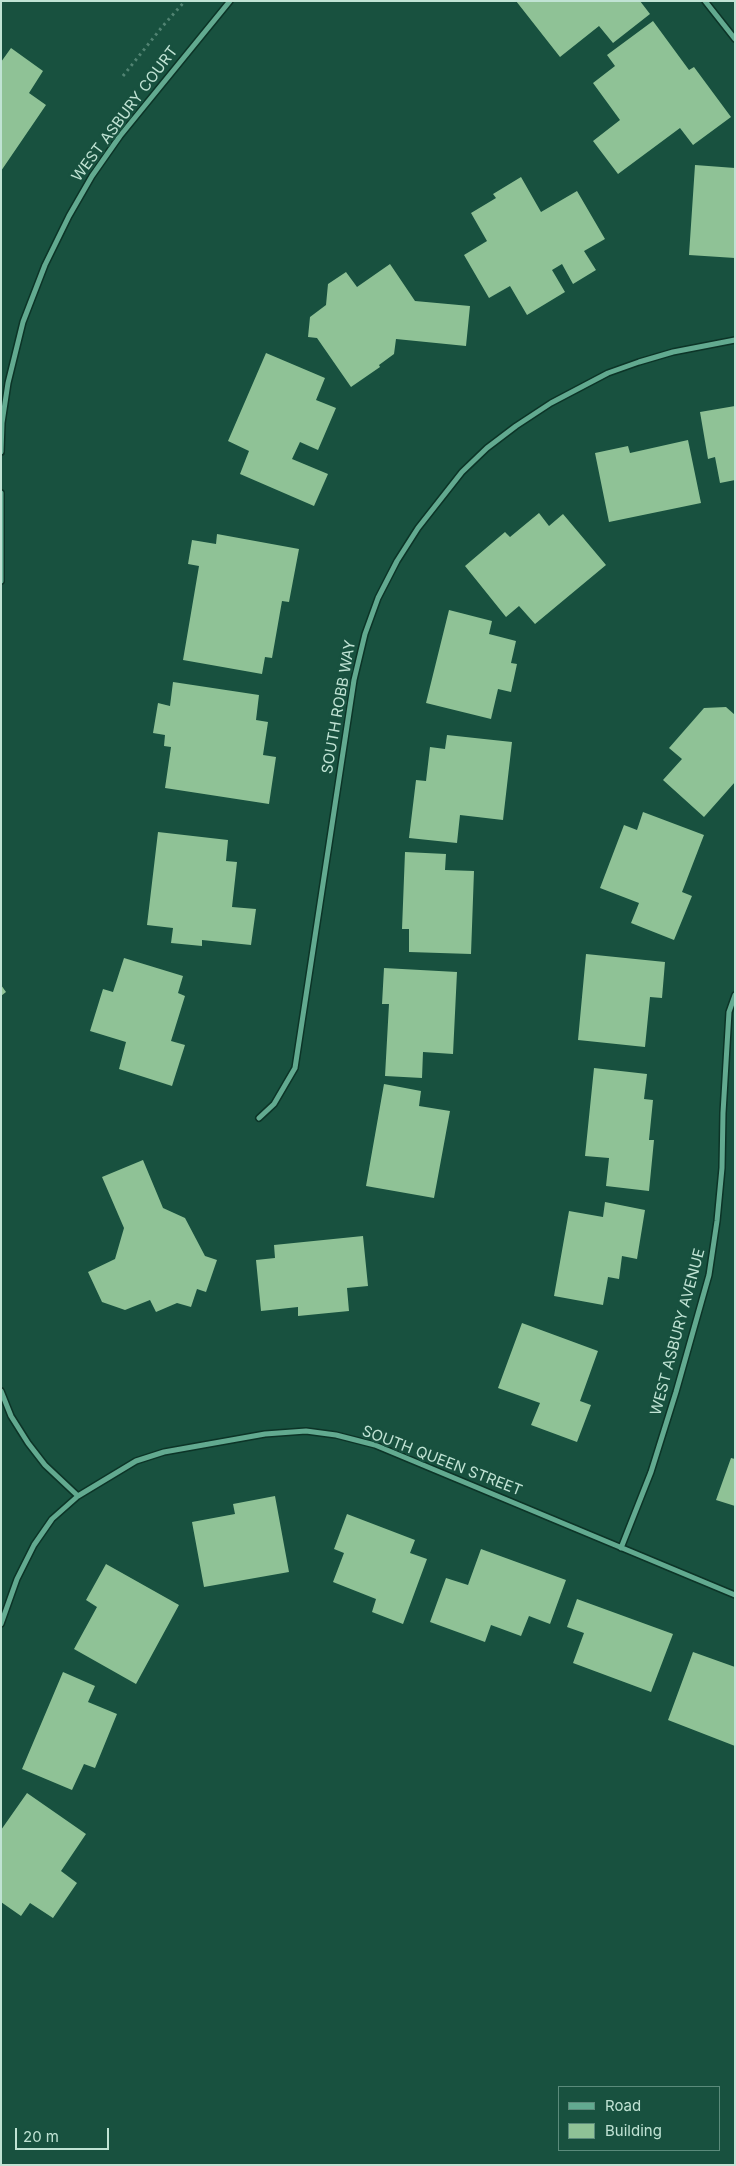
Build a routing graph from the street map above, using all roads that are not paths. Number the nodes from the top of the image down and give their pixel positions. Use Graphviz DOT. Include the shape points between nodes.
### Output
graph roads {
  1 [pos="230,1"];
  2 [pos="705,1"];
  3 [pos="735,39"];
  4 [pos="735,340"];
  5 [pos="1,452"];
  6 [pos="1,493"];
  7 [pos="1,581"];
  8 [pos="735,995"];
  9 [pos="259,1118"];
  10 [pos="1,1391"];
  11 [pos="78,1496"];
  12 [pos="621,1548"];
  13 [pos="735,1595"];
  14 [pos="1,1624"];
  1 -- 5 [label="street, WEST ASBURY COURT" via="115,143 60,233 23,322 8,383"];
  2 -- 3 [label="street"];
  4 -- 9 [label="street, SOUTH ROBB WAY" via="638,362 608,373 551,403 516,426 462,472 418,528 397,561 365,634 354,680 295,1068 274,1104"];
  6 -- 7 [label="street"];
  8 -- 12 [label="street, WEST ASBURY AVENUE" via="729,1012 718,1221 709,1275 651,1472"];
  10 -- 11 [label="street" via="11,1416 28,1443"];
  11 -- 12 [label="street, SOUTH QUEEN STREET" via="136,1461 164,1452 265,1434 306,1431 375,1445"];
  11 -- 14 [label="street, SOUTH QUEEN STREET" via="52,1519 34,1545 17,1579"];
  12 -- 13 [label="street, SOUTH QUEEN STREET"];
}
